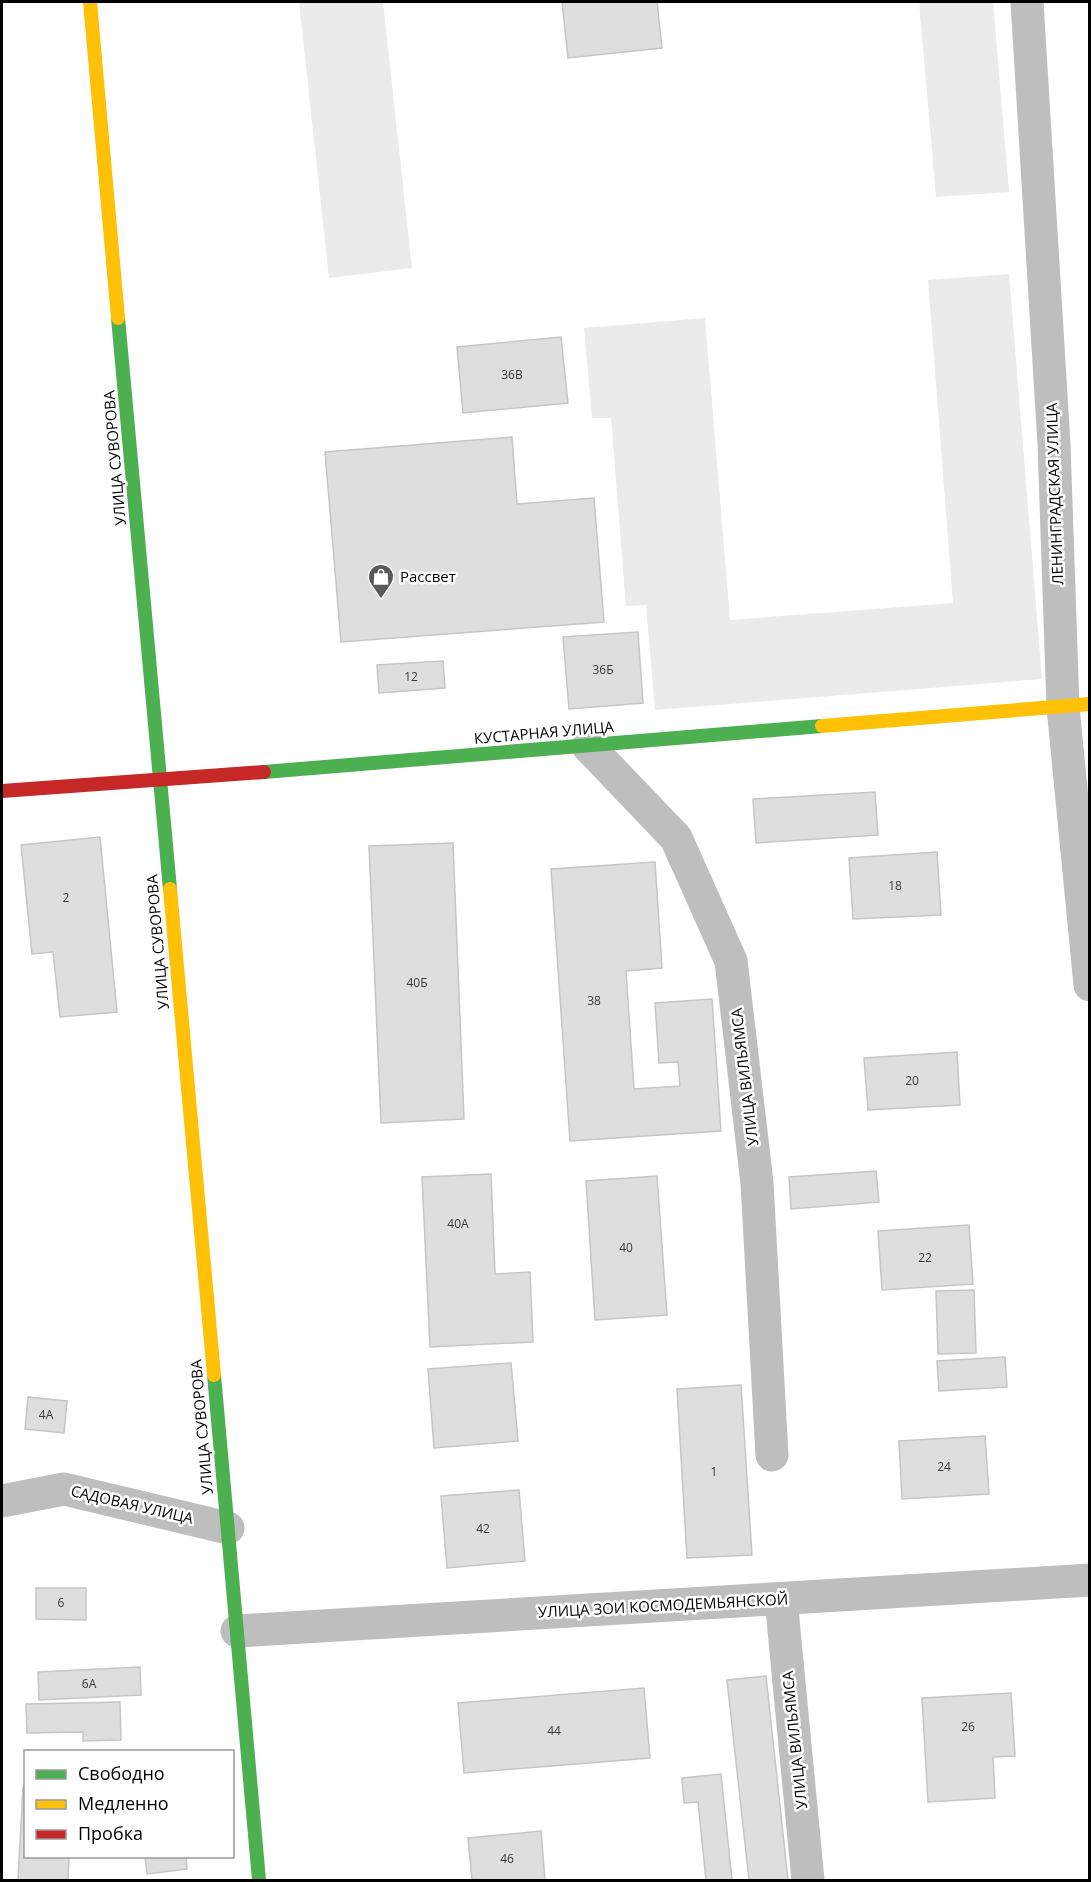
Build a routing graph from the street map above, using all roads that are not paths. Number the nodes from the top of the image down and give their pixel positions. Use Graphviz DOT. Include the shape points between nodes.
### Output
graph roads {
  1 [pos="90,2"];
  2 [pos="1027,2"];
  3 [pos="1076,706"];
  4 [pos="588,746"];
  5 [pos="160,781"];
  6 [pos="2,791"];
  7 [pos="1089,985"];
  8 [pos="772,1455"];
  9 [pos="2,1501"];
  10 [pos="228,1528"];
  11 [pos="1089,1581"];
  12 [pos="781,1599"];
  13 [pos="237,1631"];
  14 [pos="259,1881"];
  15 [pos="808,1881"];
  1 -- 5 [label="main road, УЛИЦА СУВОРОВА"];
  2 -- 3 [label="street, ЛЕНИНГРАДСКАЯ УЛИЦА" via="1054,444"];
  3 -- 4 [label="main road, КУСТАРНАЯ УЛИЦА"];
  3 -- 7 [label="street, ЛЕНИНГРАДСКАЯ УЛИЦА"];
  4 -- 5 [label="main road, КУСТАРНАЯ УЛИЦА"];
  4 -- 8 [label="street, УЛИЦА ВИЛЬЯМСА" via="676,838 731,961 757,1183"];
  5 -- 6 [label="main road, КУСТАРНАЯ УЛИЦА"];
  5 -- 10 [label="main road, УЛИЦА СУВОРОВА"];
  9 -- 10 [label="street, САДОВАЯ УЛИЦА" via="64,1489"];
  10 -- 13 [label="main road, УЛИЦА СУВОРОВА"];
  11 -- 12 [label="street, УЛИЦА ЗОИ КОСМОДЕМЬЯНСКОЙ"];
  12 -- 13 [label="street, УЛИЦА ЗОИ КОСМОДЕМЬЯНСКОЙ"];
  12 -- 15 [label="street, УЛИЦА ВИЛЬЯМСА"];
  13 -- 14 [label="main road, УЛИЦА СУВОРОВА"];
}
